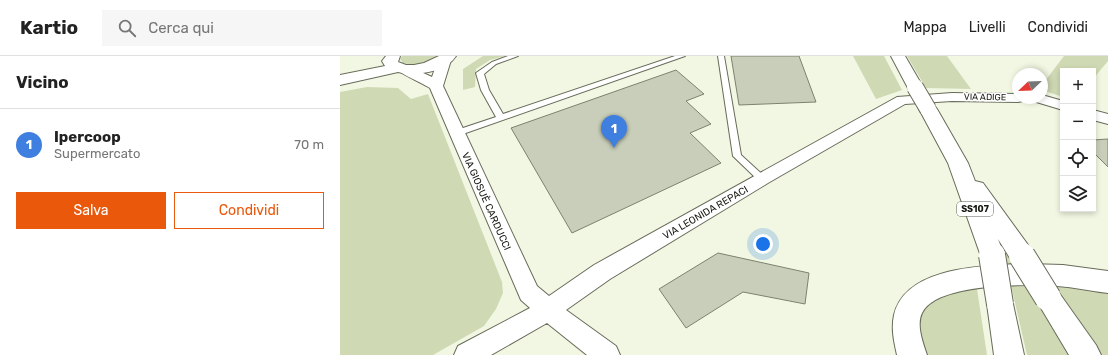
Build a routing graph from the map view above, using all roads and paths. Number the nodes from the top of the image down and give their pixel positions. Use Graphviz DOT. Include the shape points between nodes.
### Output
graph roads {
  1 [pos="386,56"];
  2 [pos="515,56"];
  3 [pos="682,56"];
  4 [pos="714,56"];
  5 [pos="898,56"];
  6 [pos="448,57"];
  7 [pos="722,59"];
  8 [pos="398,65"];
  9 [pos="340,69"];
  10 [pos="340,80"];
  11 [pos="436,86"];
  12 [pos="952,97"];
  13 [pos="1012,98"];
  14 [pos="1048,101"];
  15 [pos="1060,105"];
  16 [pos="1096,116"];
  17 [pos="501,118"];
  18 [pos="1108,119"];
  19 [pos="457,133"];
  20 [pos="958,163"];
  21 [pos="762,179"];
  22 [pos="1108,282"];
  23 [pos="548,310"];
  24 [pos="467,355"];
  25 [pos="607,355"];
  26 [pos="912,355"];
  27 [pos="1009,355"];
  28 [pos="1086,355"];
  1 -- 9 [label="main road"];
  2 -- 17 [label="lane" via="494,63 480,73 484,90"];
  3 -- 17 [label="lane"];
  4 -- 7 [label="lane"];
  5 -- 20 [label="main road, SS107, bridge"];
  6 -- 8 [label="main road" via="427,67"];
  6 -- 11 [label="street"];
  7 -- 21 [label="lane" via="737,156"];
  8 -- 10 [label="main road"];
  8 -- 11 [label="street"];
  11 -- 19 [label="street, VIA GIOSUÈ CARDUCCI"];
  12 -- 13 [label="street, VIA ADIGE"];
  12 -- 21 [label="street, VIA LEONIDA REPACI" via="902,100"];
  14 -- 15 [label="street"];
  16 -- 18 [label="street"];
  17 -- 19 [label="lane"];
  19 -- 23 [label="street, VIA GIOSUÈ CARDUCCI" via="529,293"];
  20 -- 27 [label="main road, SS107, bridge" via="992,255"];
  20 -- 28 [label="main road, bridge"];
  21 -- 23 [label="street, VIA LEONIDA REPACI" via="602,272"];
  22 -- 26 [label="main road" via="1058,275 980,276 934,288 920,294 909,309 906,337"];
  23 -- 24 [label="street, VIA LEONIDA REPACI"];
  23 -- 25 [label="street, VIA GIOSUÈ CARDUCCI"];
}
